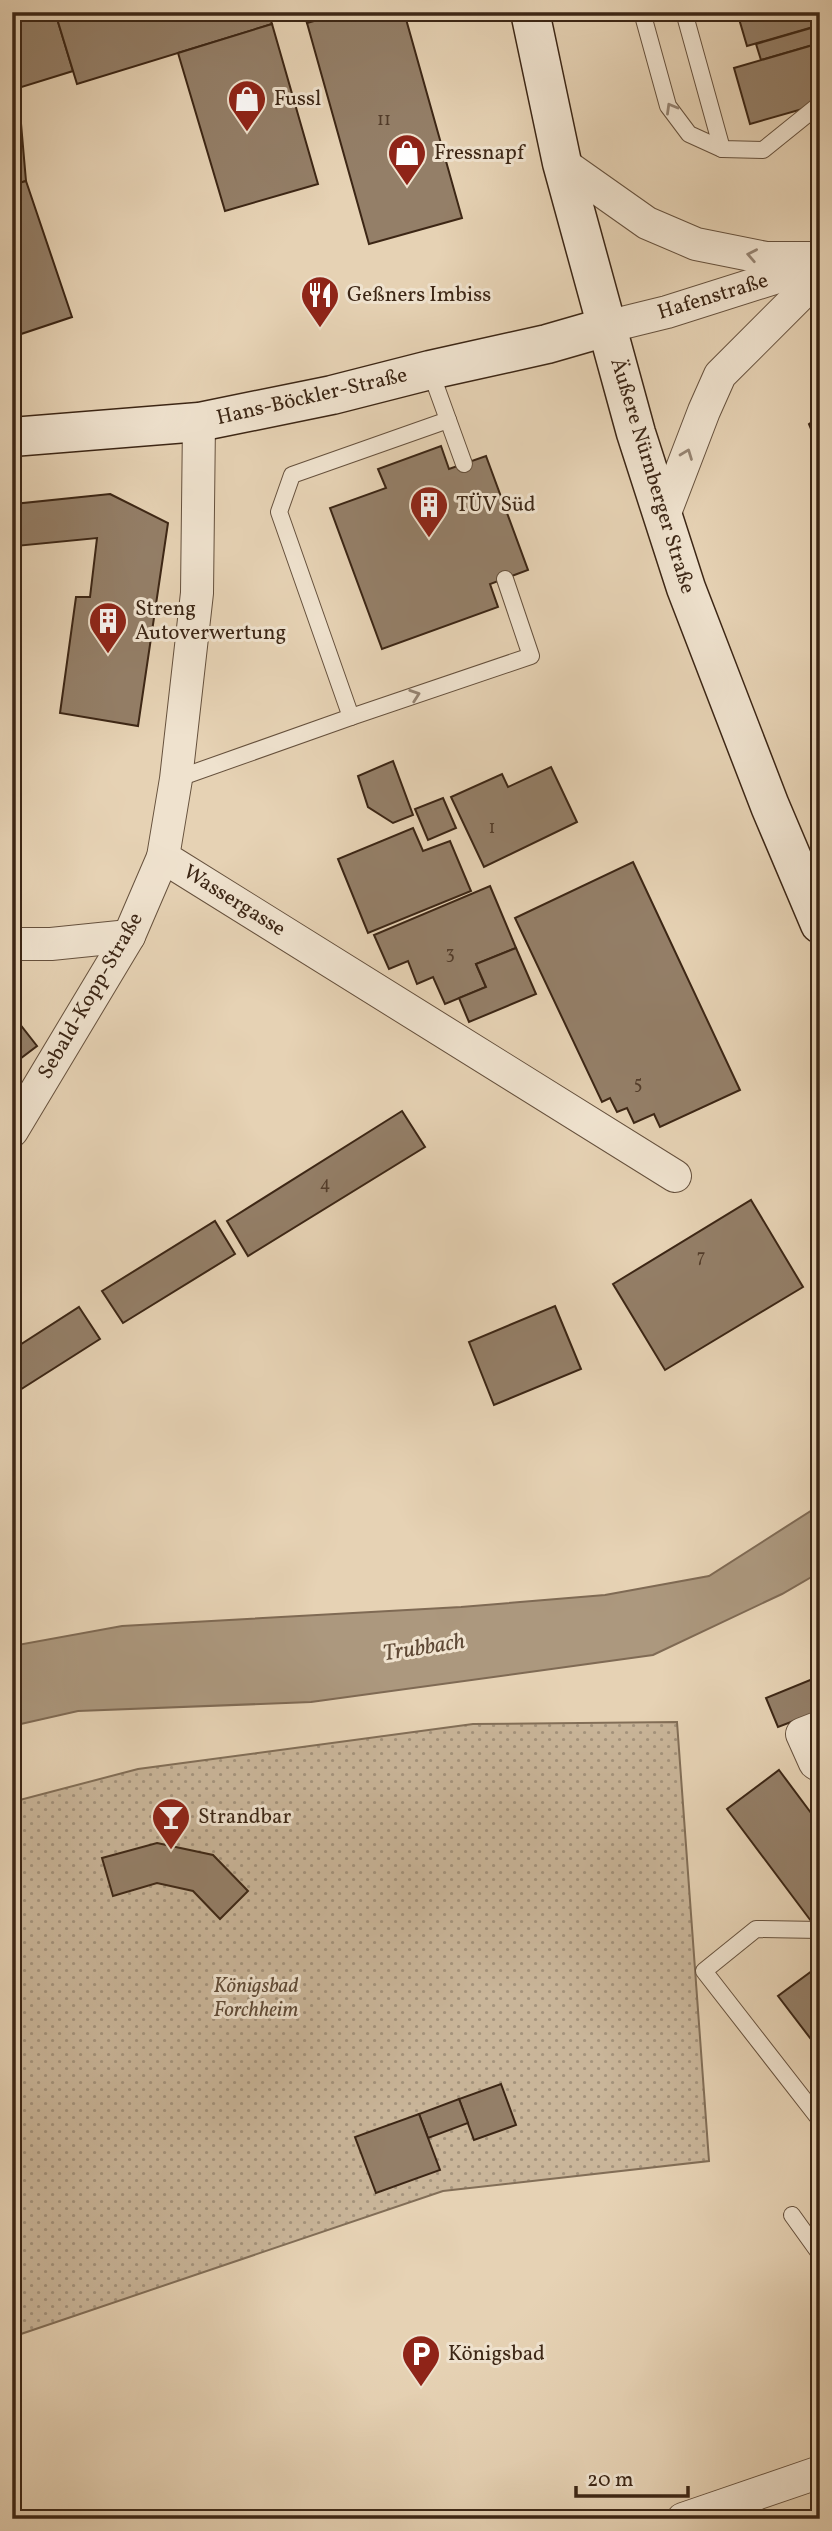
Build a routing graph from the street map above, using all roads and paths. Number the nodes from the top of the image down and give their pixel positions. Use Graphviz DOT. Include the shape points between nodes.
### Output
graph roads {
  1 [pos="530,12"];
  2 [pos="642,12"];
  3 [pos="684,12"];
  4 [pos="820,104"];
  5 [pos="722,149"];
  6 [pos="562,163"];
  7 [pos="820,258"];
  8 [pos="820,263"];
  9 [pos="820,275"];
  10 [pos="606,327"];
  11 [pos="430,370"];
  12 [pos="448,420"];
  13 [pos="199,422"];
  14 [pos="12,437"];
  15 [pos="464,464"];
  16 [pos="663,518"];
  17 [pos="505,579"];
  18 [pos="351,717"];
  19 [pos="176,779"];
  20 [pos="163,857"];
  21 [pos="820,924"];
  22 [pos="129,936"];
  23 [pos="12,944"];
  24 [pos="12,1131"];
  25 [pos="675,1176"];
  26 [pos="820,1727"];
  27 [pos="820,1766"];
  28 [pos="820,1930"];
  29 [pos="820,2120"];
  30 [pos="792,2215"];
  31 [pos="820,2254"];
  32 [pos="820,2472"];
  33 [pos="682,2519"];
  1 -- 6 [label="main road, Äußere Nürnberger Straße"];
  5 -- 2 [label="lane, one-way" via="689,134 668,106"];
  3 -- 5 [label="lane"];
  4 -- 5 [label="lane" via="763,150"];
  7 -- 6 [label="street, one-way" via="766,258 696,244 647,223"];
  6 -- 10 [label="main road, Äußere Nürnberger Straße"];
  8 -- 10 [label="street, Hafenstraße"];
  16 -- 9 [label="street, one-way" via="720,375"];
  10 -- 11 [label="main road, Hans-Böckler-Straße"];
  10 -- 16 [label="main road, Äußere Nürnberger Straße"];
  11 -- 12 [label="lane"];
  11 -- 13 [label="main road, Hans-Böckler-Straße"];
  12 -- 15 [label="lane"];
  12 -- 18 [label="lane" via="292,475 279,512"];
  13 -- 14 [label="main road, Hans-Böckler-Straße"];
  13 -- 19 [label="street, Wassergasse" via="197,593"];
  16 -- 21 [label="main road, Äußere Nürnberger Straße" via="750,755"];
  18 -- 17 [label="lane, one-way" via="531,656"];
  18 -- 19 [label="lane"];
  19 -- 20 [label="street, Wassergasse"];
  20 -- 22 [label="street, Sebald-Kopp-Straße"];
  20 -- 25 [label="street, Wassergasse"];
  22 -- 23 [label="street"];
  22 -- 24 [label="street, Sebald-Kopp-Straße"];
  26 -- 27 [label="street" via="802,1734"];
  28 -- 29 [label="lane" via="756,1930 704,1971"];
  30 -- 31 [label="lane"];
  32 -- 33 [label="street"];
}
